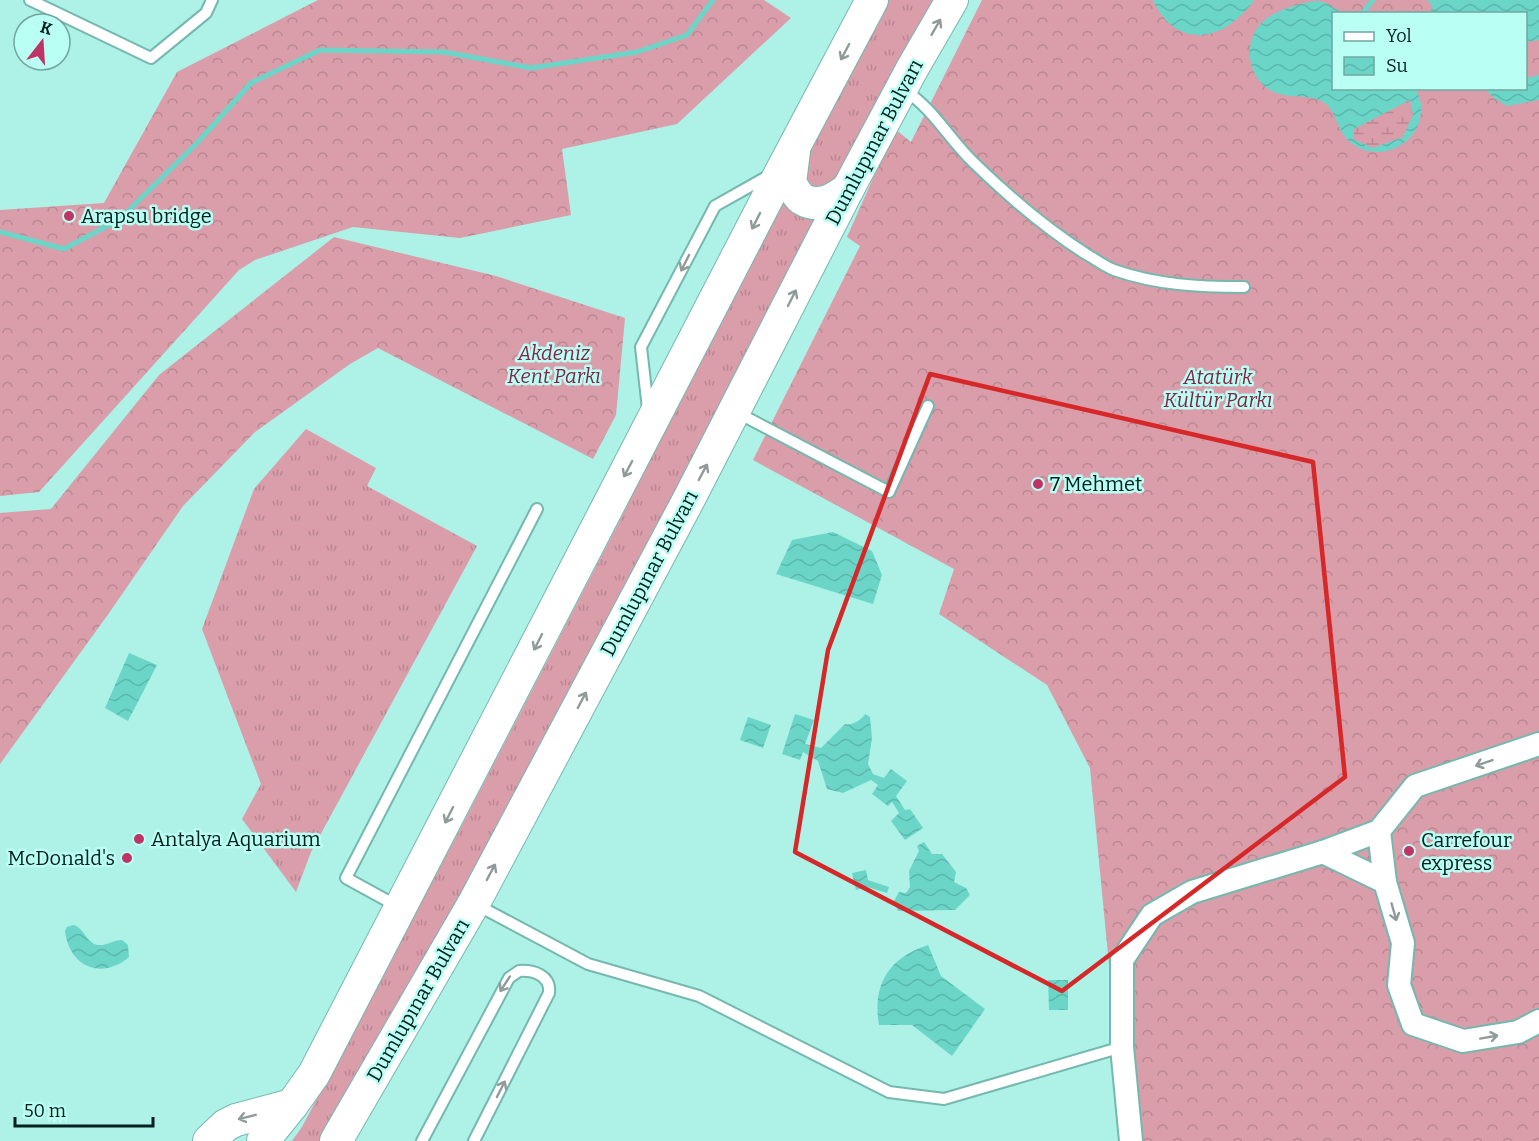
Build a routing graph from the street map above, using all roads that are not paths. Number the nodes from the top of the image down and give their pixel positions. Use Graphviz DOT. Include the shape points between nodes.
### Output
graph roads {
  1 [pos="30,0"];
  2 [pos="212,0"];
  3 [pos="872,0"];
  4 [pos="952,0"];
  5 [pos="901,89"];
  6 [pos="788,159"];
  7 [pos="848,189"];
  8 [pos="1244,287"];
  9 [pos="928,406"];
  10 [pos="735,411"];
  11 [pos="650,427"];
  12 [pos="537,509"];
  13 [pos="1539,744"];
  14 [pos="1379,831"];
  15 [pos="1323,852"];
  16 [pos="1385,882"];
  17 [pos="474,903"];
  18 [pos="400,908"];
  19 [pos="1539,1021"];
  20 [pos="1122,1047"];
  21 [pos="292,1105"];
  22 [pos="209,1141"];
  23 [pos="263,1141"];
  24 [pos="336,1141"];
  25 [pos="422,1141"];
  26 [pos="474,1141"];
  27 [pos="1131,1141"];
  1 -- 2 [label="lane" via="151,58 206,13"];
  3 -- 6 [label="main road, one-way"];
  5 -- 4 [label="main road, Dumlupınar Bulvarı, one-way"];
  5 -- 7 [label="main road, Dumlupınar Bulvarı"];
  5 -- 8 [label="lane" via="921,101 972,161 1028,212 1111,269 1162,283"];
  6 -- 7 [label="main road" via="790,183 802,199 820,204 834,200"];
  6 -- 11 [label="main road, one-way"];
  6 -- 11 [label="lane, one-way" via="715,206 641,347"];
  10 -- 7 [label="main road, Dumlupınar Bulvarı, one-way"];
  9 -- 10 [label="lane" via="889,492"];
  17 -- 10 [label="main road, Dumlupınar Bulvarı, one-way"];
  11 -- 18 [label="main road, one-way"];
  12 -- 18 [label="lane" via="346,878"];
  13 -- 14 [label="street, one-way" via="1415,786"];
  14 -- 15 [label="street"];
  14 -- 16 [label="street"];
  15 -- 16 [label="street"];
  15 -- 20 [label="street" via="1192,892 1152,915 1122,960"];
  16 -- 19 [label="street, one-way" via="1403,943 1399,985 1413,1024 1463,1041 1518,1032"];
  17 -- 20 [label="lane" via="588,964 699,996 889,1092 944,1099"];
  17 -- 24 [label="main road, Dumlupınar Bulvarı"];
  18 -- 21 [label="main road" via="314,1074"];
  20 -- 27 [label="street"];
  21 -- 22 [label="main road, one-way" via="236,1120"];
  21 -- 23 [label="main road"];
  26 -- 25 [label="lane, one-way" via="549,993 549,983 535,972 519,970 509,978"];
}
